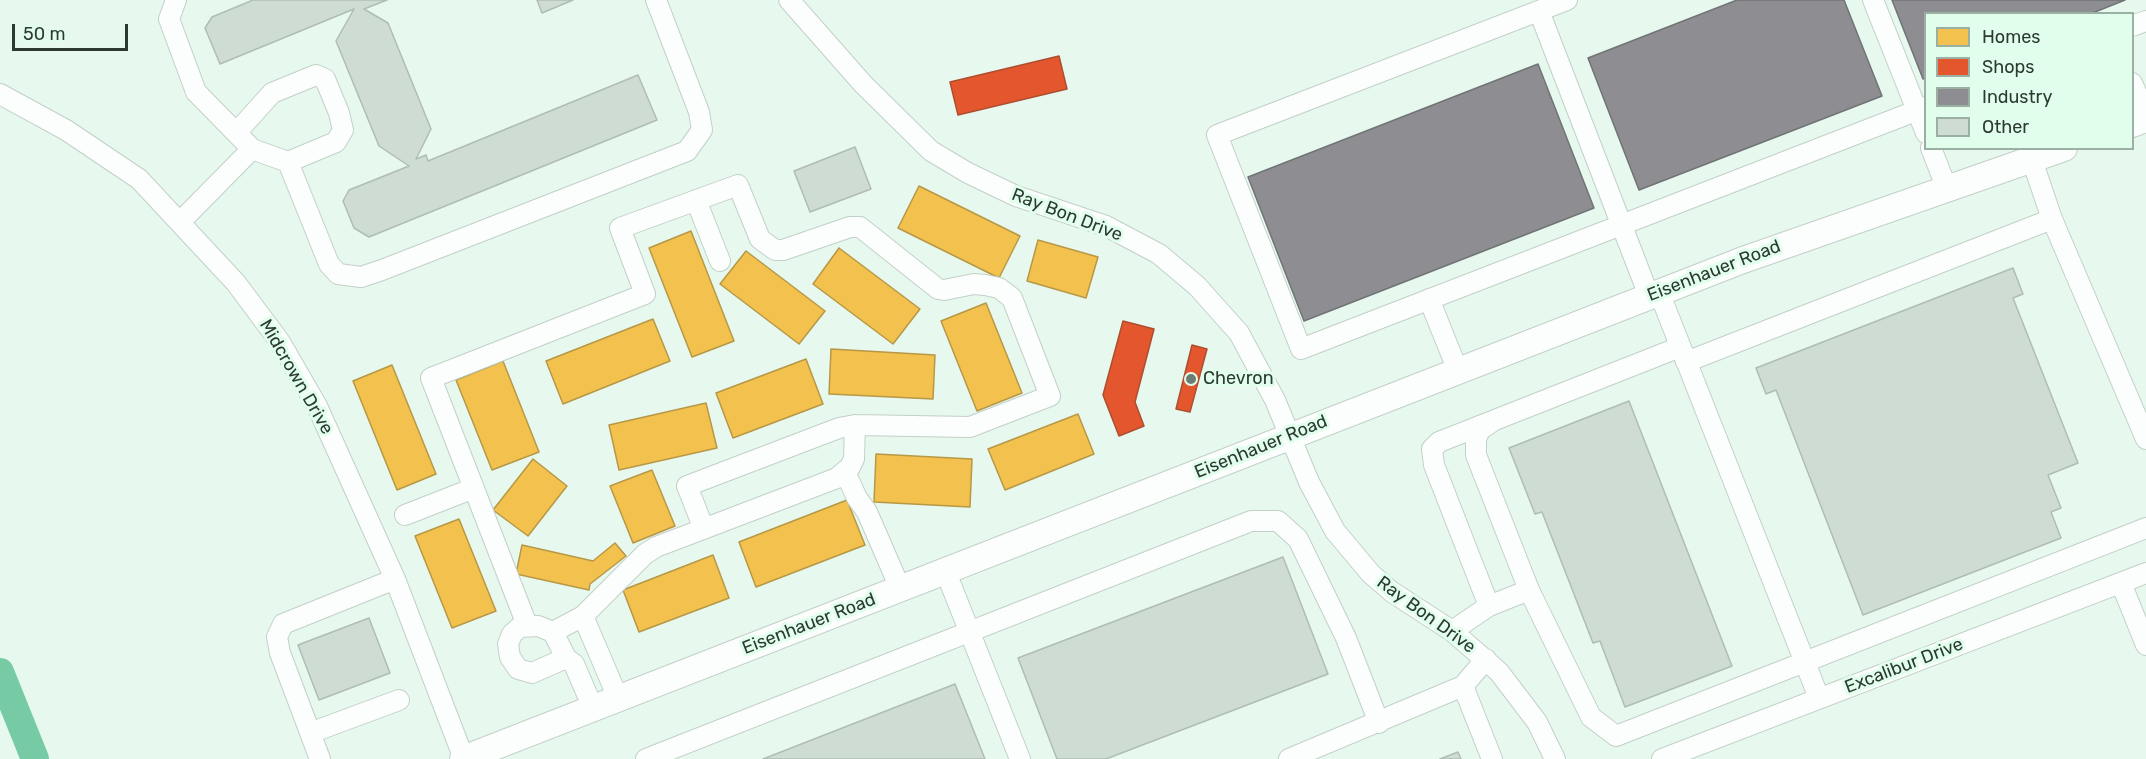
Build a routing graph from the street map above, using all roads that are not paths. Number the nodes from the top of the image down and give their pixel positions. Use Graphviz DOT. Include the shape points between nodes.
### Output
graph roads {
  1 [pos="176,0"];
  2 [pos="656,0"];
  3 [pos="789,0"];
  4 [pos="1567,0"];
  5 [pos="1873,0"];
  6 [pos="1539,11"];
  7 [pos="2134,86"];
  8 [pos="0,94"];
  9 [pos="1921,108"];
  10 [pos="2146,117"];
  11 [pos="1924,124"];
  12 [pos="236,134"];
  13 [pos="252,149"];
  14 [pos="1932,150"];
  15 [pos="2059,150"];
  16 [pos="2032,160"];
  17 [pos="288,162"];
  18 [pos="1947,189"];
  19 [pos="696,200"];
  20 [pos="2052,219"];
  21 [pos="182,221"];
  22 [pos="1622,224"];
  23 [pos="720,261"];
  24 [pos="1654,294"];
  25 [pos="1429,299"];
  26 [pos="1683,355"];
  27 [pos="1458,371"];
  28 [pos="1493,421"];
  29 [pos="855,424"];
  30 [pos="1289,436"];
  31 [pos="2146,439"];
  32 [pos="844,472"];
  33 [pos="474,488"];
  34 [pos="405,515"];
  35 [pos="2146,528"];
  36 [pos="704,529"];
  37 [pos="945,570"];
  38 [pos="2146,573"];
  39 [pos="395,579"];
  40 [pos="2121,583"];
  41 [pos="900,588"];
  42 [pos="1529,590"];
  43 [pos="1489,606"];
  44 [pos="583,616"];
  45 [pos="527,625"];
  46 [pos="1452,631"];
  47 [pos="553,632"];
  48 [pos="970,633"];
  49 [pos="2146,645"];
  50 [pos="566,658"];
  51 [pos="1486,659"];
  52 [pos="1805,663"];
  53 [pos="1463,686"];
  54 [pos="618,698"];
  55 [pos="1819,698"];
  56 [pos="399,700"];
  57 [pos="592,708"];
  58 [pos="1379,723"];
  59 [pos="310,733"];
  60 [pos="320,759"];
  61 [pos="464,759"];
  62 [pos="646,759"];
  63 [pos="1020,759"];
  64 [pos="1289,759"];
  65 [pos="1492,759"];
  66 [pos="1555,759"];
  67 [pos="1662,759"];
  1 -- 12 [label="street" via="169,19 196,92"];
  2 -- 17 [label="street" via="699,112 702,130 687,151 672,159 362,277 338,274 328,264"];
  3 -- 30 [label="street, Ray Bon Drive" via="863,84 931,151 1016,196 1106,226 1159,254 1197,286 1239,333 1275,400"];
  4 -- 6 [label="street"];
  5 -- 9 [label="street"];
  6 -- 22 [label="street"];
  6 -- 25 [label="street" via="1217,135 1301,349"];
  7 -- 10 [label="street"];
  8 -- 21 [label="street, Midcrown Drive" via="66,130 139,179"];
  9 -- 11 [label="street"];
  9 -- 22 [label="street"];
  12 -- 13 [label="street"];
  12 -- 17 [label="street" via="272,93 316,75 325,79 343,130 336,142"];
  13 -- 17 [label="street"];
  13 -- 21 [label="street"];
  14 -- 18 [label="street"];
  15 -- 16 [label="main road, Eisenhauer Road"];
  16 -- 18 [label="main road, Eisenhauer Road"];
  16 -- 20 [label="street"];
  18 -- 24 [label="main road, Eisenhauer Road"];
  19 -- 23 [label="street"];
  19 -- 29 [label="street" via="738,185 760,238 776,250 860,226 938,289 985,285 999,288 1012,298 1050,396 970,427"];
  19 -- 33 [label="street" via="620,228 645,294 431,378"];
  20 -- 26 [label="street"];
  20 -- 31 [label="street"];
  21 -- 39 [label="street, Midcrown Drive" via="280,342 317,406"];
  22 -- 24 [label="street"];
  22 -- 25 [label="street"];
  24 -- 26 [label="street"];
  24 -- 27 [label="main road, Eisenhauer Road"];
  25 -- 27 [label="street"];
  26 -- 28 [label="street"];
  26 -- 52 [label="street"];
  27 -- 30 [label="main road, Eisenhauer Road"];
  28 -- 42 [label="street" via="1480,430 1476,455"];
  28 -- 43 [label="street" via="1439,442 1432,449"];
  29 -- 32 [label="street" via="854,459"];
  29 -- 36 [label="street" via="687,486"];
  30 -- 37 [label="main road, Eisenhauer Road"];
  30 -- 46 [label="street, Ray Bon Drive" via="1320,507 1352,554 1392,592"];
  32 -- 36 [label="street"];
  32 -- 41 [label="street" via="867,512"];
  33 -- 34 [label="street"];
  33 -- 45 [label="street"];
  35 -- 52 [label="street"];
  36 -- 44 [label="street" via="645,554"];
  37 -- 41 [label="main road, Eisenhauer Road"];
  37 -- 48 [label="street"];
  38 -- 40 [label="street, Excalibur Drive"];
  39 -- 59 [label="street" via="283,624 278,637 280,653"];
  39 -- 61 [label="street, Midcrown Drive"];
  40 -- 49 [label="street"];
  40 -- 55 [label="street, Excalibur Drive"];
  41 -- 54 [label="main road, Eisenhauer Road"];
  42 -- 43 [label="street"];
  42 -- 52 [label="street" via="1591,717 1616,736"];
  43 -- 46 [label="street"];
  44 -- 47 [label="street"];
  44 -- 54 [label="street"];
  45 -- 47 [label="street"];
  45 -- 50 [label="street" via="512,634 508,644 518,669 532,673"];
  46 -- 51 [label="street, Ray Bon Drive"];
  47 -- 50 [label="street"];
  48 -- 58 [label="street" via="1251,521 1278,521 1298,539 1346,638"];
  48 -- 62 [label="street"];
  48 -- 63 [label="street"];
  50 -- 57 [label="street" via="574,664"];
  51 -- 53 [label="street"];
  51 -- 66 [label="street, Ray Bon Drive" via="1537,722"];
  52 -- 55 [label="street"];
  53 -- 58 [label="street"];
  53 -- 65 [label="street"];
  54 -- 57 [label="main road, Eisenhauer Road"];
  55 -- 67 [label="street, Excalibur Drive"];
  56 -- 59 [label="street"];
  57 -- 61 [label="main road, Eisenhauer Road"];
  58 -- 64 [label="street"];
  59 -- 60 [label="street"];
}
